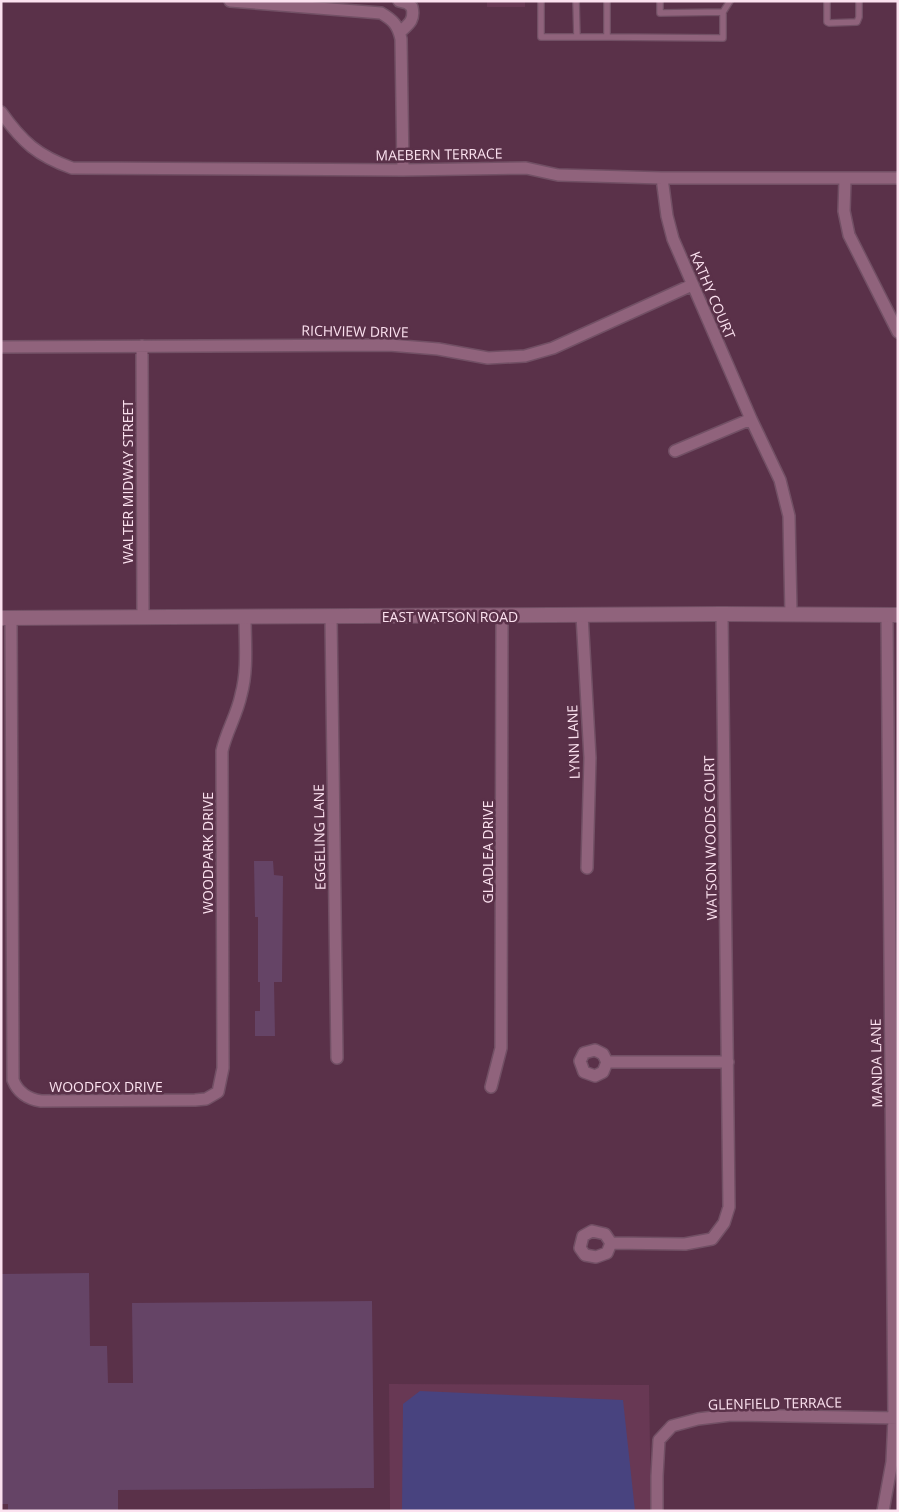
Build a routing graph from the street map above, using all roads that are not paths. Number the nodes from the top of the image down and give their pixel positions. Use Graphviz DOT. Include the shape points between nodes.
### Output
graph roads {
  1 [pos="230,1"];
  2 [pos="398,1"];
  3 [pos="541,1"];
  4 [pos="576,1"];
  5 [pos="607,1"];
  6 [pos="660,1"];
  7 [pos="730,1"];
  8 [pos="827,1"];
  9 [pos="859,1"];
  10 [pos="723,12"];
  11 [pos="381,13"];
  12 [pos="400,32"];
  13 [pos="577,37"];
  14 [pos="608,37"];
  15 [pos="1,112"];
  16 [pos="403,170"];
  17 [pos="662,178"];
  18 [pos="845,178"];
  19 [pos="898,178"];
  20 [pos="692,285"];
  21 [pos="898,332"];
  22 [pos="142,346"];
  23 [pos="1,347"];
  24 [pos="751,419"];
  25 [pos="675,451"];
  26 [pos="722,614"];
  27 [pos="791,614"];
  28 [pos="892,615"];
  29 [pos="245,616"];
  30 [pos="331,616"];
  31 [pos="502,616"];
  32 [pos="582,616"];
  33 [pos="142,617"];
  34 [pos="6,618"];
  35 [pos="587,868"];
  36 [pos="337,1058"];
  37 [pos="607,1062"];
  38 [pos="728,1062"];
  39 [pos="491,1087"];
  40 [pos="218,1092"];
  41 [pos="895,1240"];
  42 [pos="611,1243"];
  43 [pos="896,1418"];
  44 [pos="657,1511"];
  45 [pos="883,1511"];
  1 -- 11 [label="street"];
  2 -- 11 [label="street" via="387,5"];
  2 -- 12 [label="street" via="412,7 414,15"];
  3 -- 13 [label="lane" via="541,37"];
  4 -- 13 [label="lane"];
  5 -- 14 [label="lane"];
  6 -- 10 [label="lane" via="660,13"];
  7 -- 10 [label="lane"];
  8 -- 9 [label="lane" via="826,22 829,23 857,22"];
  10 -- 14 [label="lane" via="723,38"];
  11 -- 12 [label="street" via="392,19"];
  12 -- 16 [label="street"];
  13 -- 14 [label="lane"];
  15 -- 16 [label="street, MAEBERN TERRACE" via="16,134 33,150 72,168"];
  16 -- 17 [label="street, MAEBERN TERRACE" via="526,168 558,174"];
  17 -- 18 [label="street, MAEBERN TERRACE"];
  17 -- 20 [label="street, KATHY COURT" via="673,239"];
  18 -- 19 [label="street, MAEBERN TERRACE"];
  18 -- 21 [label="street" via="844,212 849,236"];
  20 -- 22 [label="street, RICHVIEW DRIVE" via="553,348 525,356 488,358 390,345"];
  20 -- 24 [label="street, KATHY COURT"];
  22 -- 23 [label="street, RICHVIEW DRIVE"];
  22 -- 33 [label="street, WALTER MIDWAY STREET"];
  24 -- 25 [label="street"];
  24 -- 27 [label="street, KATHY COURT" via="780,480 789,516"];
  26 -- 27 [label="street, EAST WATSON ROAD"];
  26 -- 32 [label="street, EAST WATSON ROAD"];
  26 -- 38 [label="street, WATSON WOODS COURT"];
  27 -- 28 [label="street, EAST WATSON ROAD"];
  28 -- 41 [label="street, MANDA LANE"];
  29 -- 30 [label="street, EAST WATSON ROAD"];
  29 -- 33 [label="street, EAST WATSON ROAD"];
  29 -- 40 [label="street, WOODPARK DRIVE" via="242,692 222,751 223,1068"];
  30 -- 31 [label="street, EAST WATSON ROAD"];
  30 -- 36 [label="street, EGGELING LANE"];
  31 -- 32 [label="street, EAST WATSON ROAD"];
  31 -- 39 [label="street, GLADLEA DRIVE" via="502,1048"];
  32 -- 35 [label="street, LYNN LANE" via="590,758"];
  33 -- 34 [label="street, EAST WATSON ROAD"];
  34 -- 40 [label="street, WOODFOX DRIVE" via="13,1080 16,1088 30,1099 41,1101 195,1100"];
  37 -- 38 [label="street"];
  38 -- 42 [label="street, WATSON WOODS COURT" via="729,1207 724,1223 712,1239 685,1244"];
  41 -- 43 [label="street, MANDA LANE"];
  43 -- 44 [label="street, GLENFIELD TERRACE" via="731,1416 698,1419 672,1426 659,1440"];
  43 -- 45 [label="street, MANDA LANE"];
}
